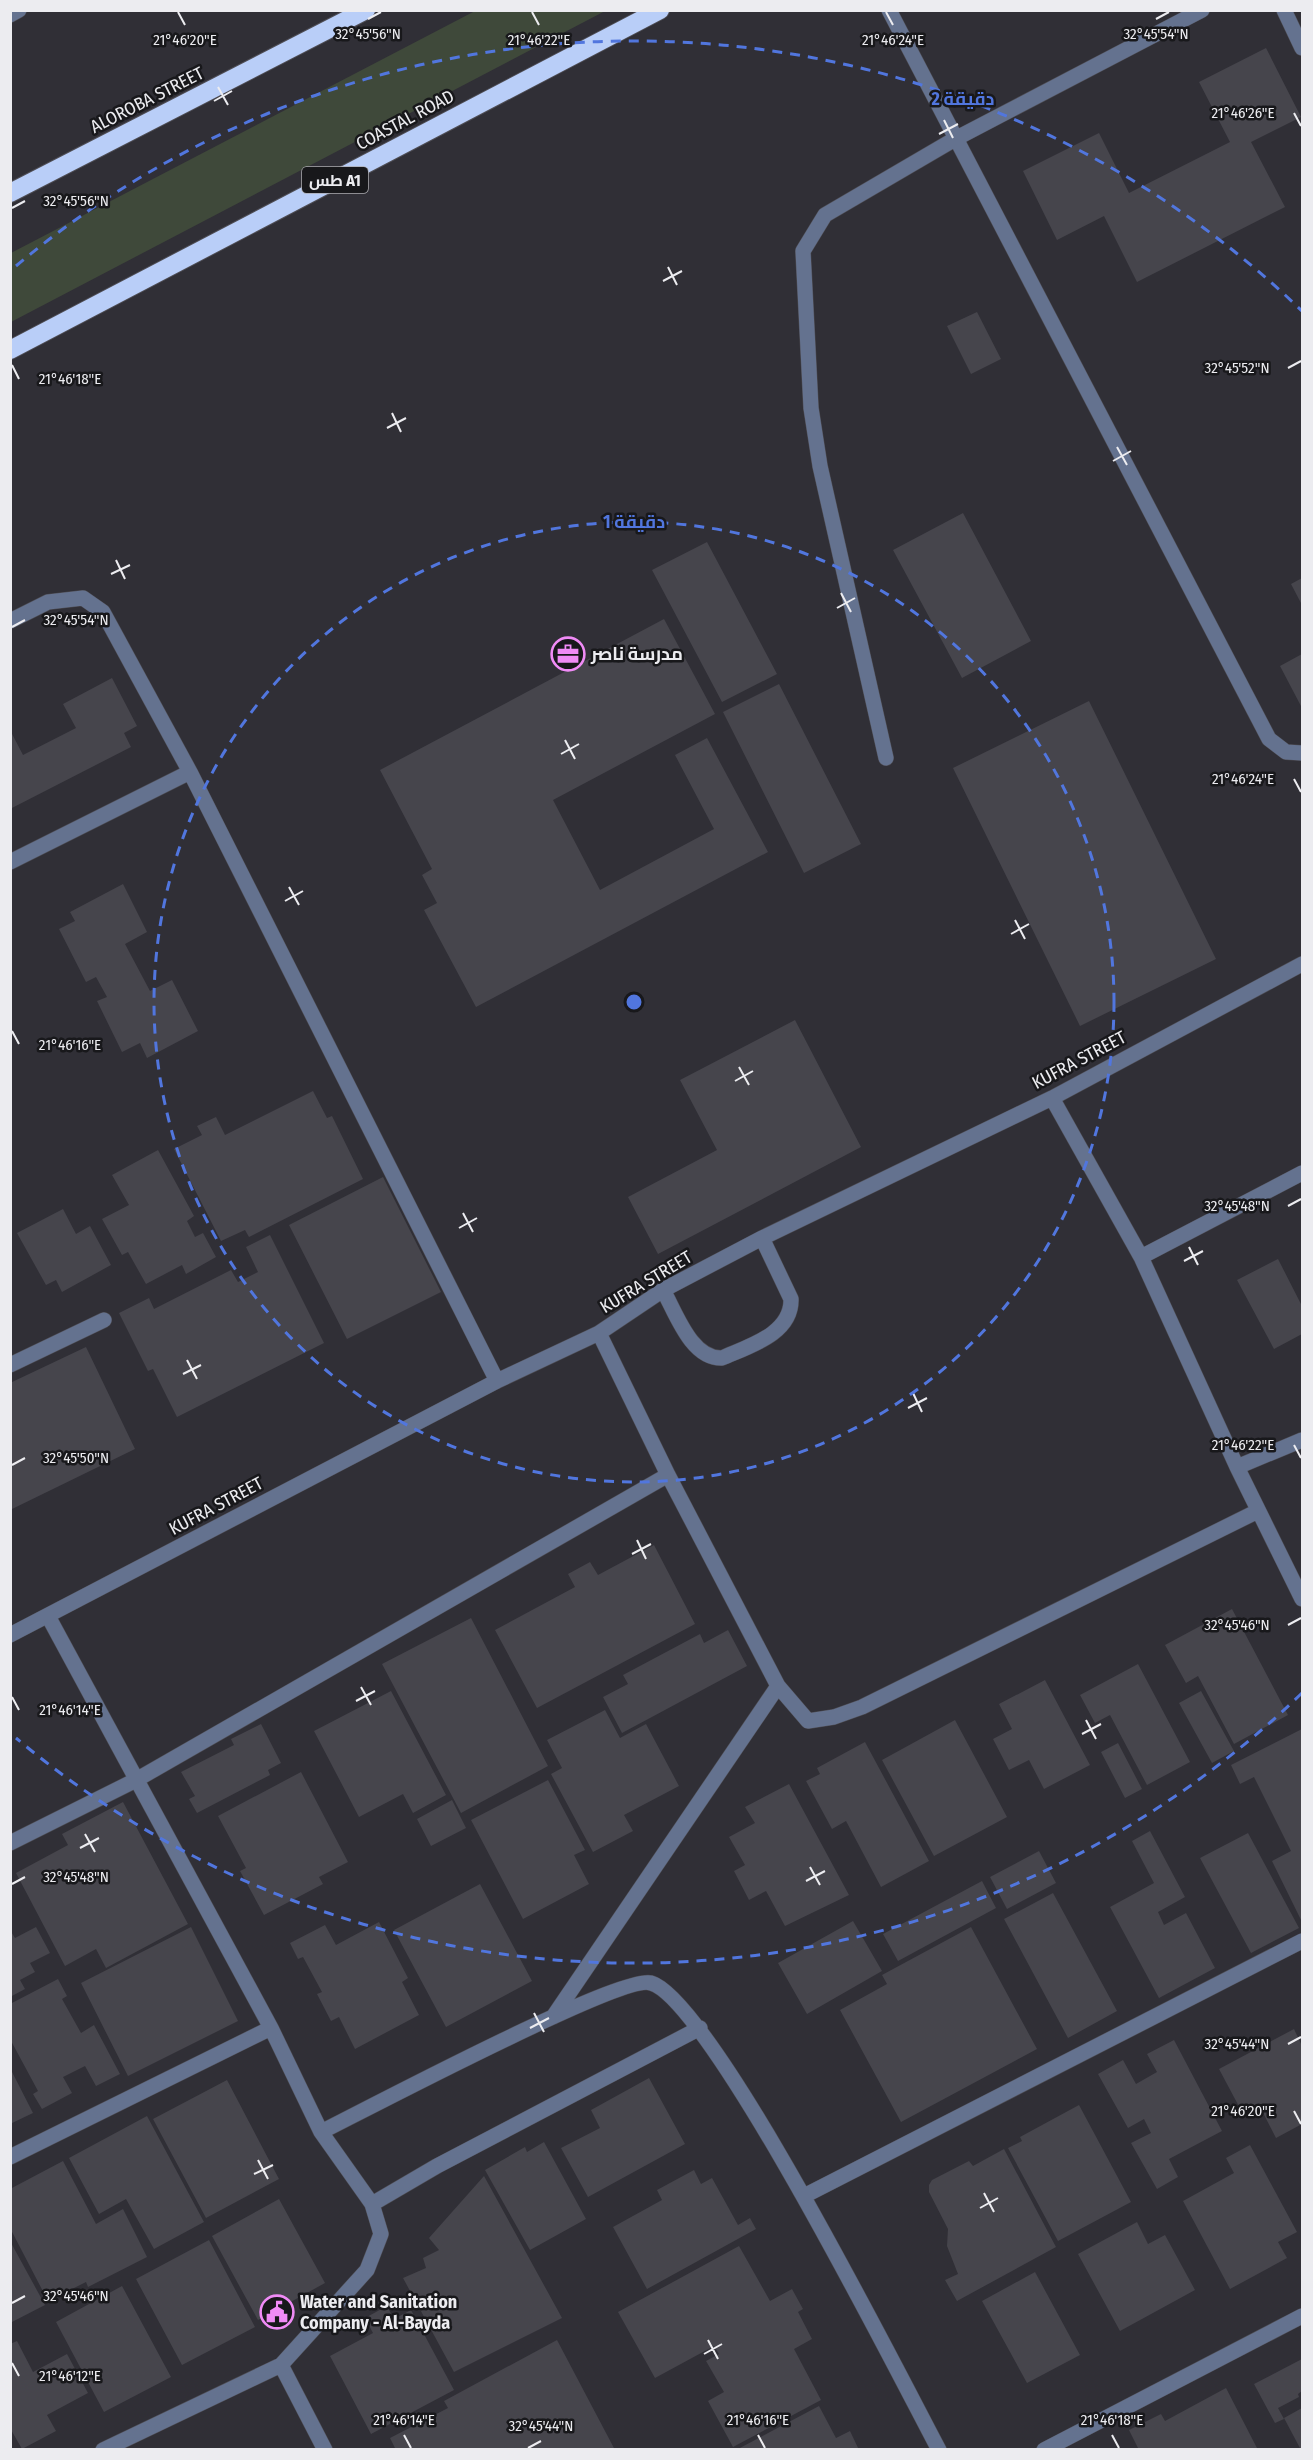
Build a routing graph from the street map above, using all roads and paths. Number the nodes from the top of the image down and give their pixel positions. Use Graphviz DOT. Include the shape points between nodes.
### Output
graph roads {
  1 [pos="19,10"];
  2 [pos="366,10"];
  3 [pos="660,10"];
  4 [pos="889,10"];
  5 [pos="1202,10"];
  6 [pos="1284,10"];
  7 [pos="10,15"];
  8 [pos="1302,48"];
  9 [pos="956,139"];
  10 [pos="10,194"];
  11 [pos="10,350"];
  12 [pos="10,621"];
  13 [pos="1302,753"];
  14 [pos="886,758"];
  15 [pos="190,772"];
  16 [pos="10,862"];
  17 [pos="1302,964"];
  18 [pos="1052,1098"];
  19 [pos="1302,1173"];
  20 [pos="762,1238"];
  21 [pos="1141,1257"];
  22 [pos="663,1290"];
  23 [pos="104,1320"];
  24 [pos="599,1333"];
  25 [pos="10,1365"];
  26 [pos="497,1381"];
  27 [pos="1302,1440"];
  28 [pos="1237,1467"];
  29 [pos="668,1475"];
  30 [pos="1258,1511"];
  31 [pos="1302,1599"];
  32 [pos="48,1616"];
  33 [pos="10,1635"];
  34 [pos="778,1686"];
  35 [pos="136,1780"];
  36 [pos="10,1843"];
  37 [pos="1302,1941"];
  38 [pos="553,2017"];
  39 [pos="272,2028"];
  40 [pos="700,2028"];
  41 [pos="321,2132"];
  42 [pos="10,2157"];
  43 [pos="804,2196"];
  44 [pos="372,2204"];
  45 [pos="1302,2316"];
  46 [pos="281,2365"];
  47 [pos="103,2450"];
  48 [pos="325,2450"];
  49 [pos="939,2450"];
  50 [pos="1044,2450"];
  1 -- 7 [label="street"];
  2 -- 10 [label="highway, ALOROBA STREET"];
  3 -- 11 [label="highway, COASTAL ROAD / طس A1"];
  4 -- 9 [label="street"];
  5 -- 9 [label="street"];
  6 -- 8 [label="street"];
  9 -- 13 [label="street" via="1269,739 1286,752"];
  9 -- 14 [label="street" via="825,215 802,251 811,408 820,466"];
  12 -- 15 [label="street" via="48,602 83,598 103,612"];
  15 -- 16 [label="street"];
  15 -- 26 [label="street"];
  17 -- 18 [label="street, KUFRA STREET"];
  18 -- 20 [label="street, KUFRA STREET"];
  18 -- 21 [label="street"];
  19 -- 21 [label="street"];
  20 -- 22 [label="street, KUFRA STREET"];
  20 -- 22 [label="street" via="791,1299 792,1310 782,1328 722,1358 712,1358 695,1345"];
  21 -- 28 [label="street"];
  22 -- 24 [label="street, KUFRA STREET"];
  23 -- 25 [label="street"];
  24 -- 26 [label="street, KUFRA STREET"];
  24 -- 29 [label="street"];
  26 -- 32 [label="street, KUFRA STREET"];
  27 -- 28 [label="street"];
  28 -- 30 [label="street"];
  29 -- 34 [label="street"];
  29 -- 35 [label="street"];
  30 -- 31 [label="street"];
  30 -- 34 [label="street" via="834,1718 807,1721"];
  32 -- 33 [label="street, KUFRA STREET"];
  32 -- 35 [label="street"];
  34 -- 38 [label="street"];
  35 -- 36 [label="street"];
  35 -- 39 [label="street"];
  37 -- 43 [label="street"];
  38 -- 40 [label="street" via="630,1984 650,1982 667,1993"];
  38 -- 41 [label="street"];
  39 -- 41 [label="street"];
  39 -- 42 [label="street"];
  40 -- 43 [label="street"];
  40 -- 44 [label="street"];
  41 -- 44 [label="street"];
  43 -- 49 [label="street"];
  44 -- 46 [label="street" via="381,2234 367,2270"];
  45 -- 50 [label="street"];
  46 -- 47 [label="street"];
  46 -- 48 [label="street"];
}
